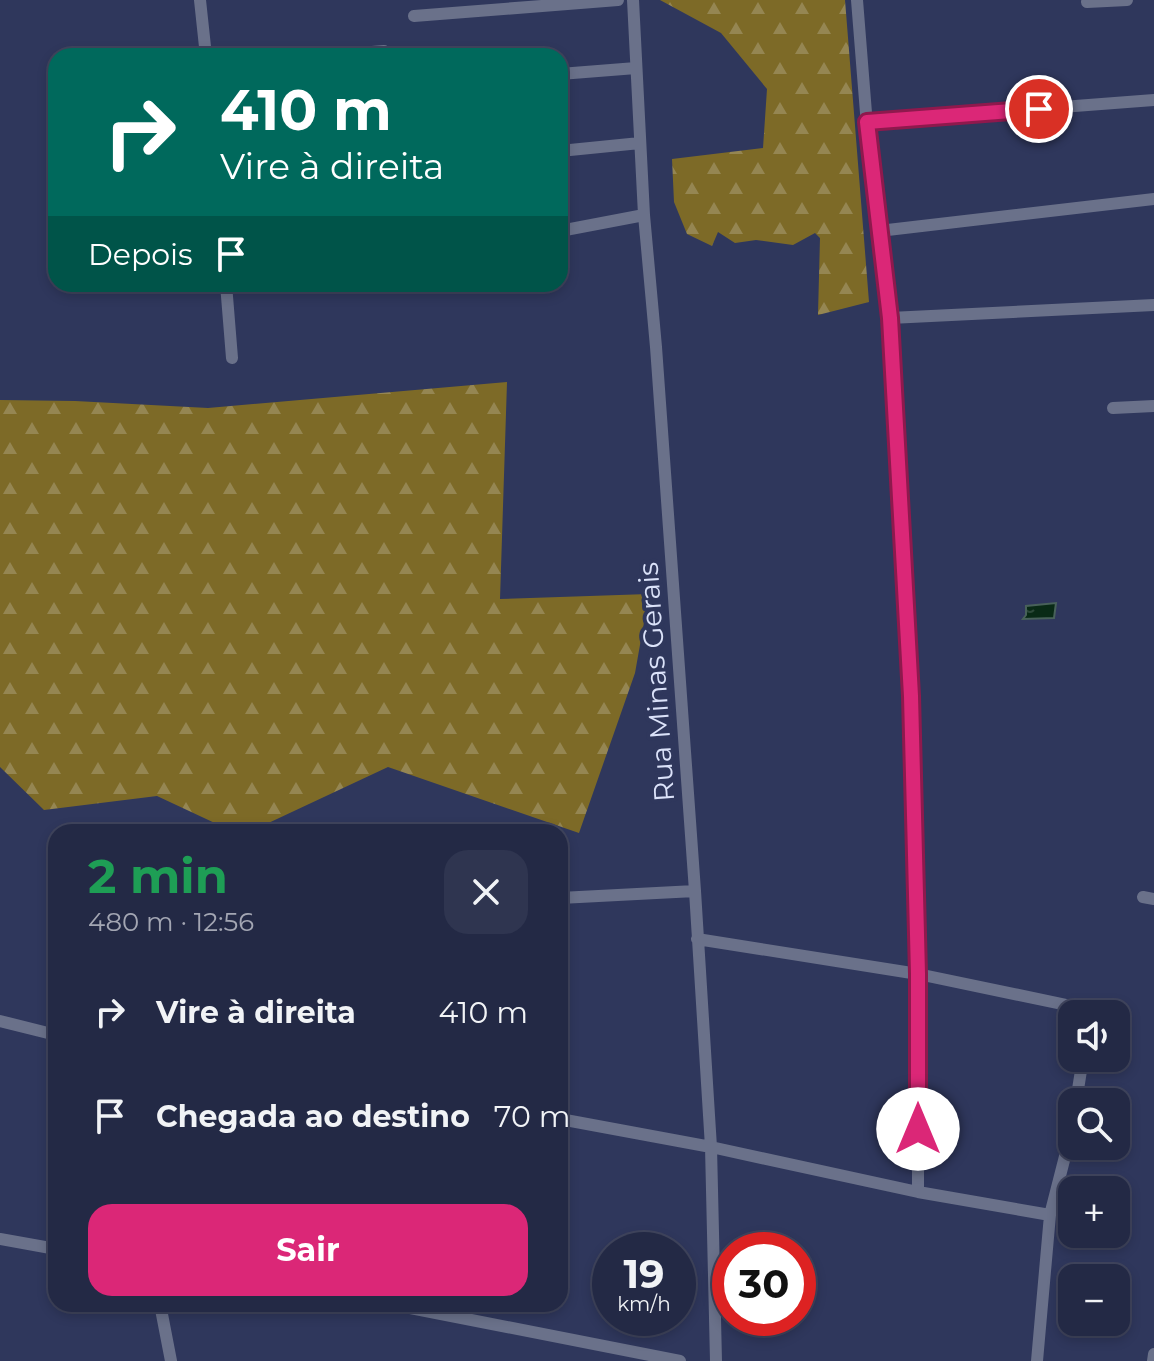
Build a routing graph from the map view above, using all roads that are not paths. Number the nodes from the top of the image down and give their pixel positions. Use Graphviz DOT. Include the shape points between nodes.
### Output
graph roads {
  1 [pos="200,0"];
  2 [pos="618,0"];
  3 [pos="633,0"];
  4 [pos="857,0"];
  5 [pos="1127,0"];
  6 [pos="1087,2"];
  7 [pos="414,16"];
  8 [pos="205,48"];
  9 [pos="636,68"];
  10 [pos="568,73"];
  11 [pos="1154,100"];
  12 [pos="867,122"];
  13 [pos="640,143"];
  14 [pos="568,150"];
  15 [pos="1154,199"];
  16 [pos="644,215"];
  17 [pos="568,229"];
  18 [pos="879,231"];
  19 [pos="227,292"];
  20 [pos="1154,305"];
  21 [pos="890,318"];
  22 [pos="232,358"];
  23 [pos="1154,406"];
  24 [pos="1113,408"];
  25 [pos="695,891"];
  26 [pos="568,898"];
  27 [pos="697,939"];
  28 [pos="918,974"];
  29 [pos="1058,1003"];
  30 [pos="0,1021"];
  31 [pos="48,1033"];
  32 [pos="568,1120"];
  33 [pos="711,1147"];
  34 [pos="1064,1160"];
  35 [pos="918,1192"];
  36 [pos="1050,1215"];
  37 [pos="0,1239"];
  38 [pos="48,1248"];
  39 [pos="162,1312"];
  40 [pos="431,1312"];
  41 [pos="1154,1354"];
  42 [pos="171,1361"];
  43 [pos="680,1361"];
  44 [pos="716,1361"];
  45 [pos="1037,1361"];
  46 [pos="1153,1361"];
  1 -- 8 [label="street"];
  2 -- 7 [label="street"];
  3 -- 9 [label="street, Rua Minas Gerais"];
  4 -- 12 [label="street"];
  5 -- 6 [label="street"];
  9 -- 10 [label="street"];
  9 -- 13 [label="street, Rua Minas Gerais"];
  11 -- 12 [label="street"];
  12 -- 18 [label="street"];
  13 -- 14 [label="street"];
  13 -- 16 [label="street, Rua Minas Gerais"];
  15 -- 18 [label="street"];
  16 -- 17 [label="street"];
  16 -- 25 [label="street, Rua Minas Gerais"];
  18 -- 21 [label="street"];
  19 -- 22 [label="street"];
  20 -- 21 [label="street"];
  21 -- 28 [label="street" via="911,696"];
  23 -- 24 [label="street"];
  25 -- 26 [label="street"];
  25 -- 27 [label="street, Rua Minas Gerais"];
  27 -- 28 [label="street"];
  27 -- 33 [label="street, Rua Minas Gerais"];
  28 -- 29 [label="street"];
  28 -- 35 [label="street"];
  30 -- 31 [label="street"];
  32 -- 33 [label="street"];
  33 -- 35 [label="street"];
  33 -- 44 [label="street, Rua Minas Gerais"];
  34 -- 36 [label="street"];
  35 -- 36 [label="street"];
  36 -- 45 [label="street"];
  37 -- 38 [label="street"];
  39 -- 42 [label="street"];
  40 -- 43 [label="street"];
  41 -- 46 [label="street"];
}
